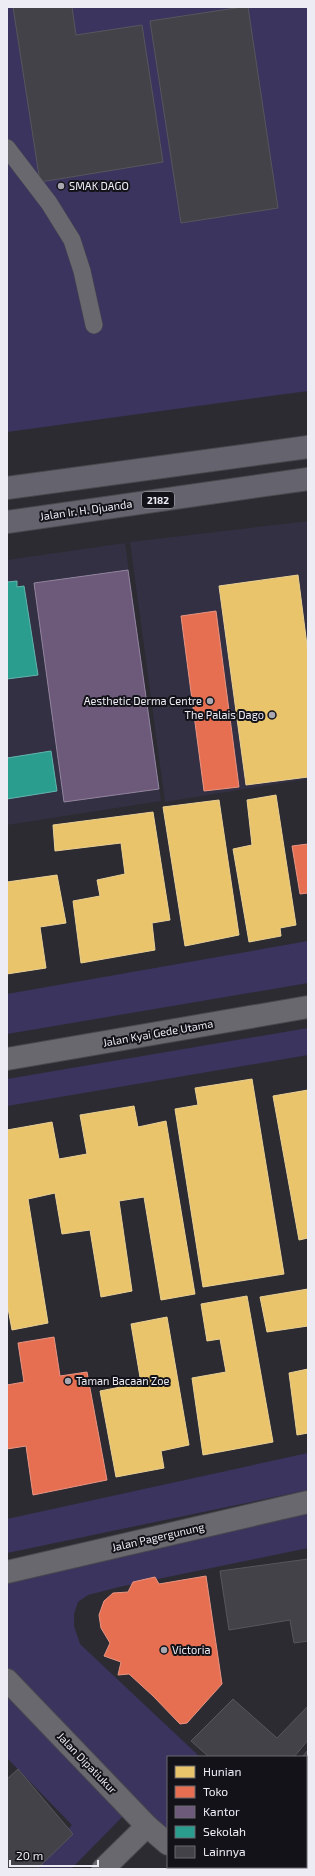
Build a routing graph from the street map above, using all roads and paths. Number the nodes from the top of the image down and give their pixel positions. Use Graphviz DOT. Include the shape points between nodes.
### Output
graph roads {
  1 [pos="7,148"];
  2 [pos="94,325"];
  3 [pos="308,448"];
  4 [pos="308,479"];
  5 [pos="7,488"];
  6 [pos="7,522"];
  7 [pos="308,1007"];
  8 [pos="7,1058"];
  9 [pos="308,1502"];
  10 [pos="7,1572"];
  11 [pos="7,1680"];
  12 [pos="147,1826"];
  13 [pos="167,1843"];
  14 [pos="103,1869"];
  1 -- 2 [label="lane" via="49,203 72,240"];
  3 -- 5 [label="main road"];
  4 -- 6 [label="main road, Jalan Ir. H. Djuanda / 2182"];
  7 -- 8 [label="street, Jalan Kyai Gede Utama"];
  9 -- 10 [label="street, Jalan Pagergunung"];
  11 -- 12 [label="street, Jalan Dipatiukur"];
  12 -- 13 [label="street, Jalan Dipatiukur"];
  12 -- 14 [label="street"];
}
